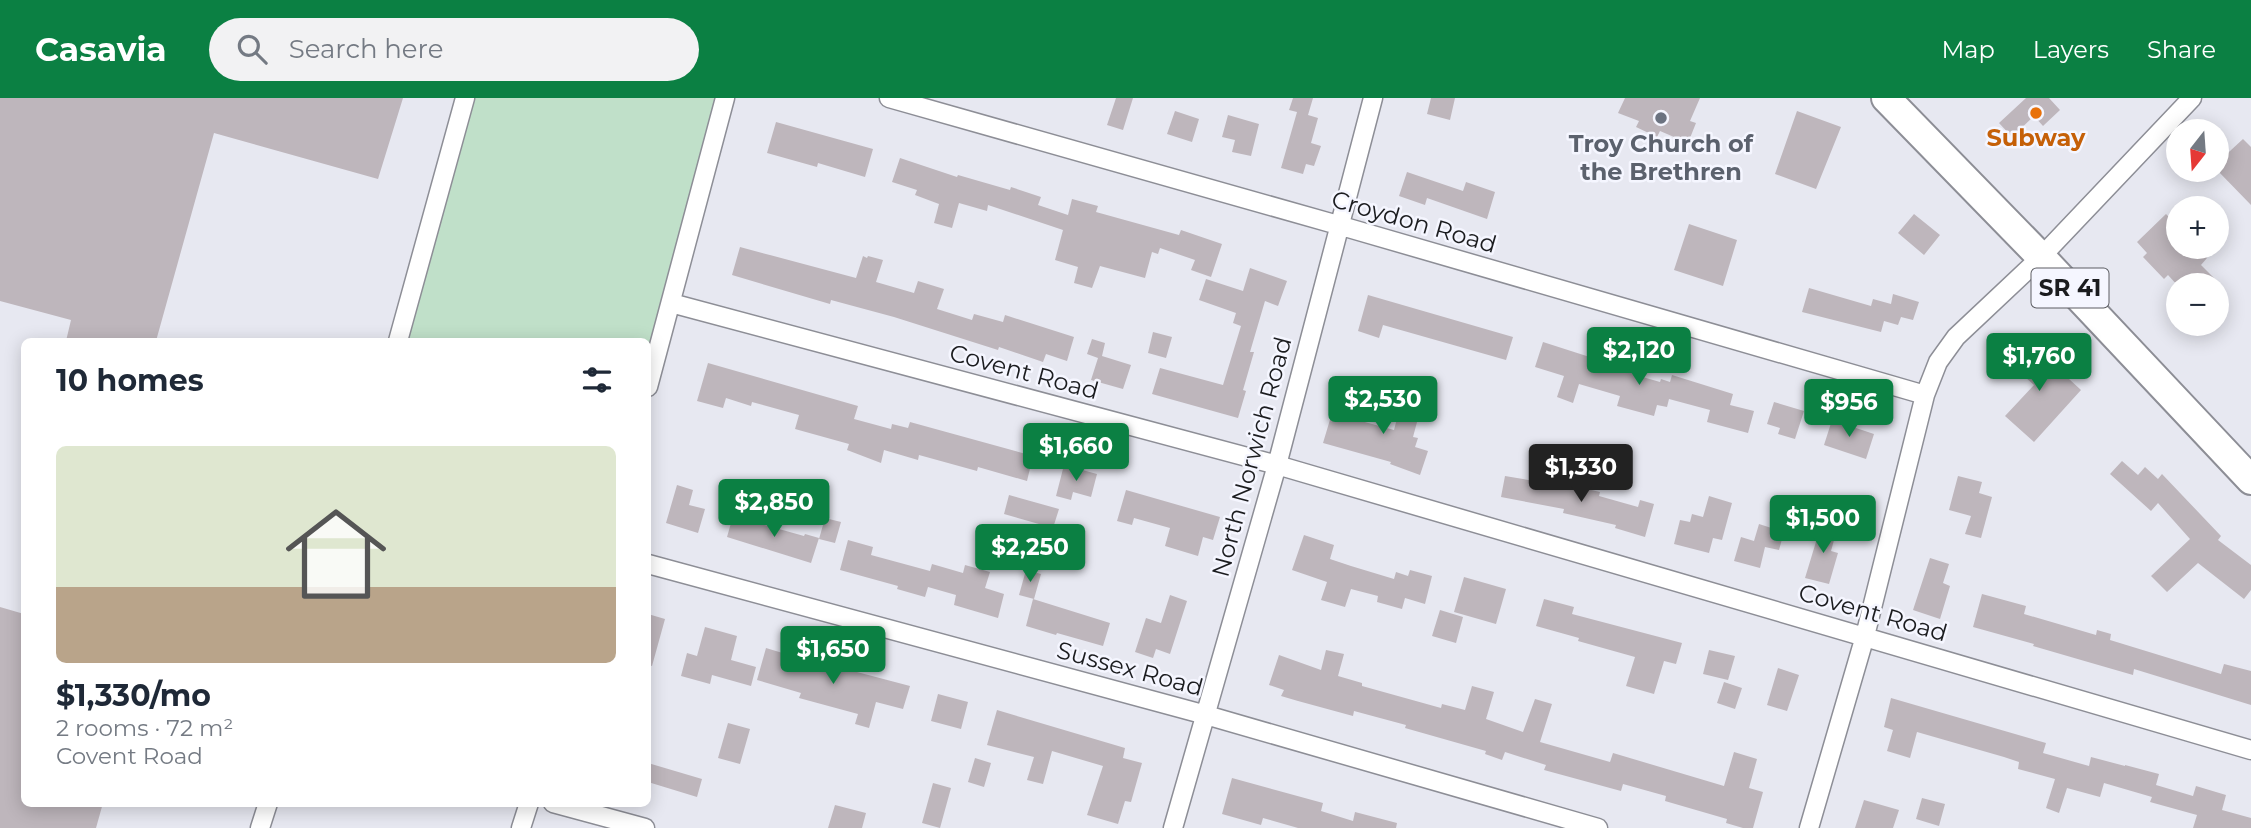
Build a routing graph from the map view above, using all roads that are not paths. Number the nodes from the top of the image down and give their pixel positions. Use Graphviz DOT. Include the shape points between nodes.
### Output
graph roads {
  1 [pos="465,98"];
  2 [pos="725,98"];
  3 [pos="889,98"];
  4 [pos="1373,98"];
  5 [pos="1886,98"];
  6 [pos="2192,98"];
  7 [pos="1338,225"];
  8 [pos="2041,257"];
  9 [pos="671,303"];
  10 [pos="399,338"];
  11 [pos="651,376"];
  12 [pos="1925,395"];
  13 [pos="1277,465"];
  14 [pos="2251,480"];
  15 [pos="651,565"];
  16 [pos="1865,636"];
  17 [pos="1206,715"];
  18 [pos="2251,750"];
  19 [pos="267,807"];
  20 [pos="528,807"];
  21 [pos="568,807"];
  22 [pos="260,828"];
  23 [pos="521,828"];
  24 [pos="645,828"];
  25 [pos="1173,828"];
  26 [pos="1598,828"];
  27 [pos="1809,828"];
  1 -- 10 [label="street"];
  2 -- 9 [label="street"];
  3 -- 7 [label="street, Croydon Road"];
  4 -- 7 [label="street, North Norwich Road"];
  5 -- 8 [label="main road, SR 41"];
  6 -- 8 [label="street"];
  7 -- 12 [label="street, Croydon Road"];
  7 -- 13 [label="street, North Norwich Road"];
  8 -- 12 [label="street" via="1956,337 1938,362"];
  8 -- 14 [label="main road, SR 41"];
  9 -- 11 [label="street"];
  9 -- 13 [label="street, Covent Road"];
  12 -- 16 [label="street"];
  13 -- 16 [label="street, Covent Road"];
  13 -- 17 [label="street, North Norwich Road"];
  15 -- 17 [label="street, Sussex Road"];
  16 -- 18 [label="street, Covent Road"];
  16 -- 27 [label="street"];
  17 -- 25 [label="street, North Norwich Road"];
  17 -- 26 [label="street, Sussex Road"];
  19 -- 22 [label="street"];
  20 -- 23 [label="street"];
  21 -- 24 [label="street"];
}
